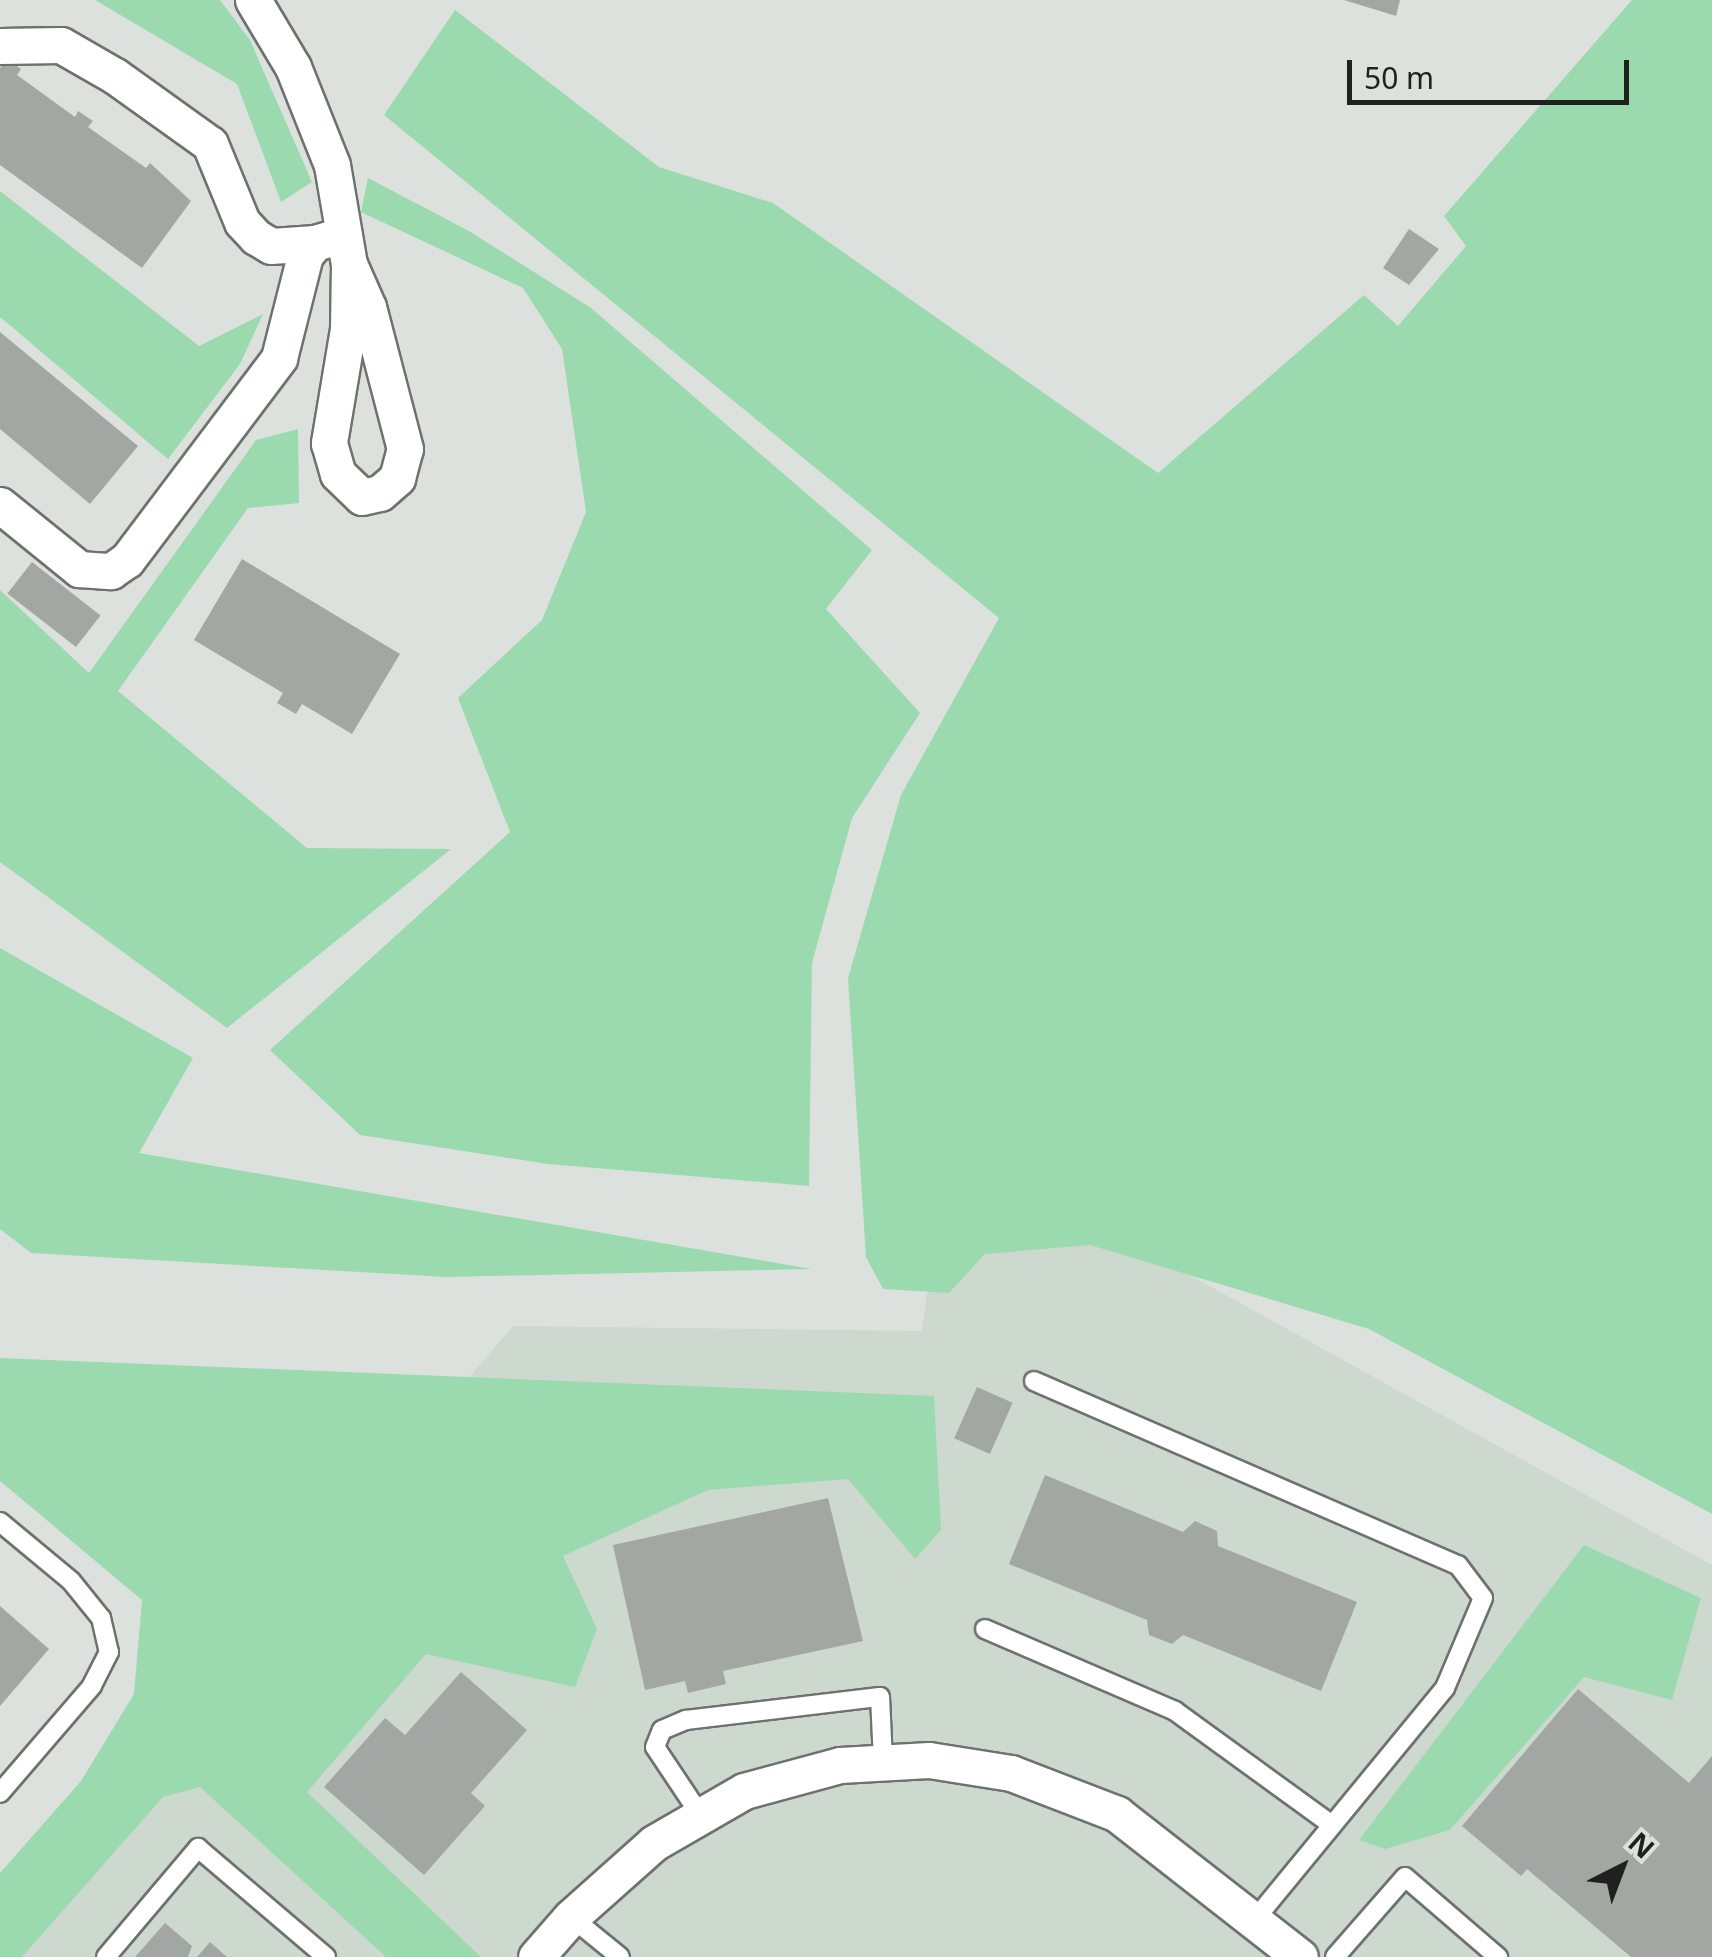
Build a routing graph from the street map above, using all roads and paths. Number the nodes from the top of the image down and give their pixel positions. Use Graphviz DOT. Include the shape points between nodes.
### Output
graph roads {
  1 [pos="253,0"];
  2 [pos="0,46"];
  3 [pos="336,247"];
  4 [pos="0,505"];
  5 [pos="1034,1381"];
  6 [pos="0,1522"];
  7 [pos="985,1629"];
  8 [pos="883,1760"];
  9 [pos="0,1793"];
  10 [pos="699,1813"];
  11 [pos="1332,1825"];
  12 [pos="570,1917"];
  13 [pos="1254,1919"];
  14 [pos="106,1957"];
  15 [pos="326,1957"];
  16 [pos="536,1957"];
  17 [pos="620,1957"];
  18 [pos="1300,1957"];
  19 [pos="1335,1957"];
  20 [pos="1498,1957"];
  1 -- 3 [label="street" via="314,112"];
  2 -- 3 [label="street" via="60,45 115,76 210,144 242,222 256,237 271,246"];
  3 -- 3 [label="street" via="348,329 329,443 338,474 362,496 380,493 404,465 380,347"];
  3 -- 4 [label="street" via="299,268 279,358 127,560 111,572 80,569"];
  5 -- 11 [label="lane" via="1458,1565 1479,1587 1483,1610 1445,1688"];
  6 -- 9 [label="lane" via="71,1581 100,1618 109,1652 92,1686"];
  7 -- 11 [label="lane" via="1175,1711"];
  8 -- 10 [label="street" via="791,1774"];
  8 -- 10 [label="lane" via="880,1697 686,1720 662,1730 655,1747"];
  8 -- 13 [label="street" via="972,1764 1064,1790 1169,1849"];
  10 -- 12 [label="street"];
  11 -- 13 [label="lane"];
  12 -- 16 [label="street"];
  12 -- 17 [label="lane"];
  13 -- 18 [label="street"];
  14 -- 15 [label="lane" via="198,1848"];
  19 -- 20 [label="lane" via="1405,1878"];
}
